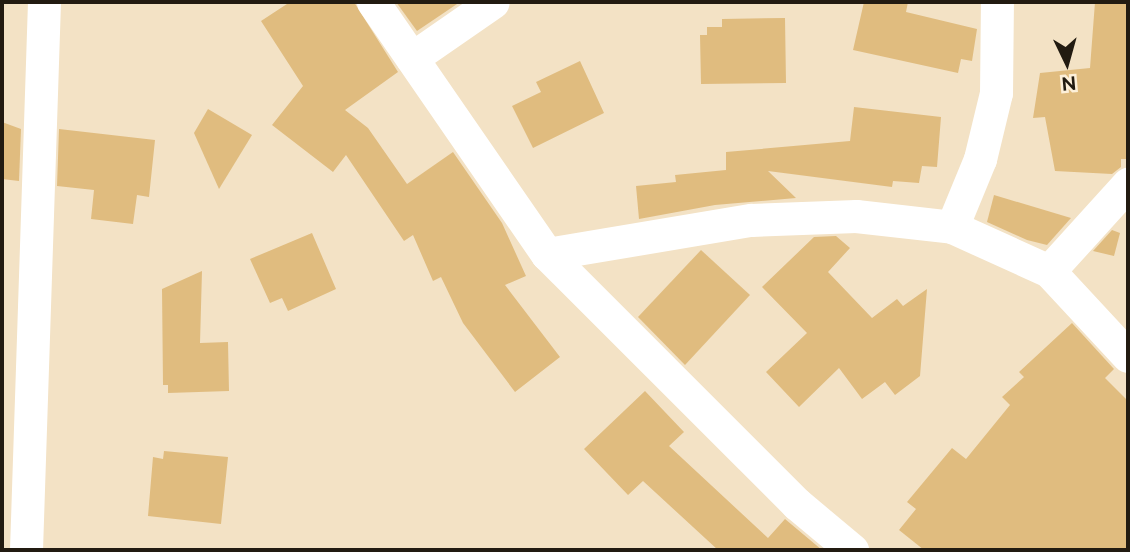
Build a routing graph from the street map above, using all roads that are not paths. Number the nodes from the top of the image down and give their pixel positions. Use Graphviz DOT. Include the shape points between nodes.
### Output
graph roads {
  1 [pos="44,2"];
  2 [pos="373,2"];
  3 [pos="494,2"];
  4 [pos="997,2"];
  5 [pos="412,58"];
  6 [pos="1128,184"];
  7 [pos="952,227"];
  8 [pos="547,254"];
  9 [pos="1049,271"];
  10 [pos="16,298"];
  11 [pos="1128,356"];
  12 [pos="26,550"];
  13 [pos="852,550"];
  1 -- 10 [label="street"];
  2 -- 5 [label="street"];
  3 -- 5 [label="street"];
  4 -- 7 [label="street" via="996,93 980,159"];
  5 -- 8 [label="street"];
  6 -- 9 [label="street"];
  7 -- 8 [label="street" via="856,216 751,220"];
  7 -- 9 [label="street"];
  8 -- 13 [label="street" via="797,504"];
  9 -- 11 [label="street"];
  10 -- 12 [label="street"];
}
